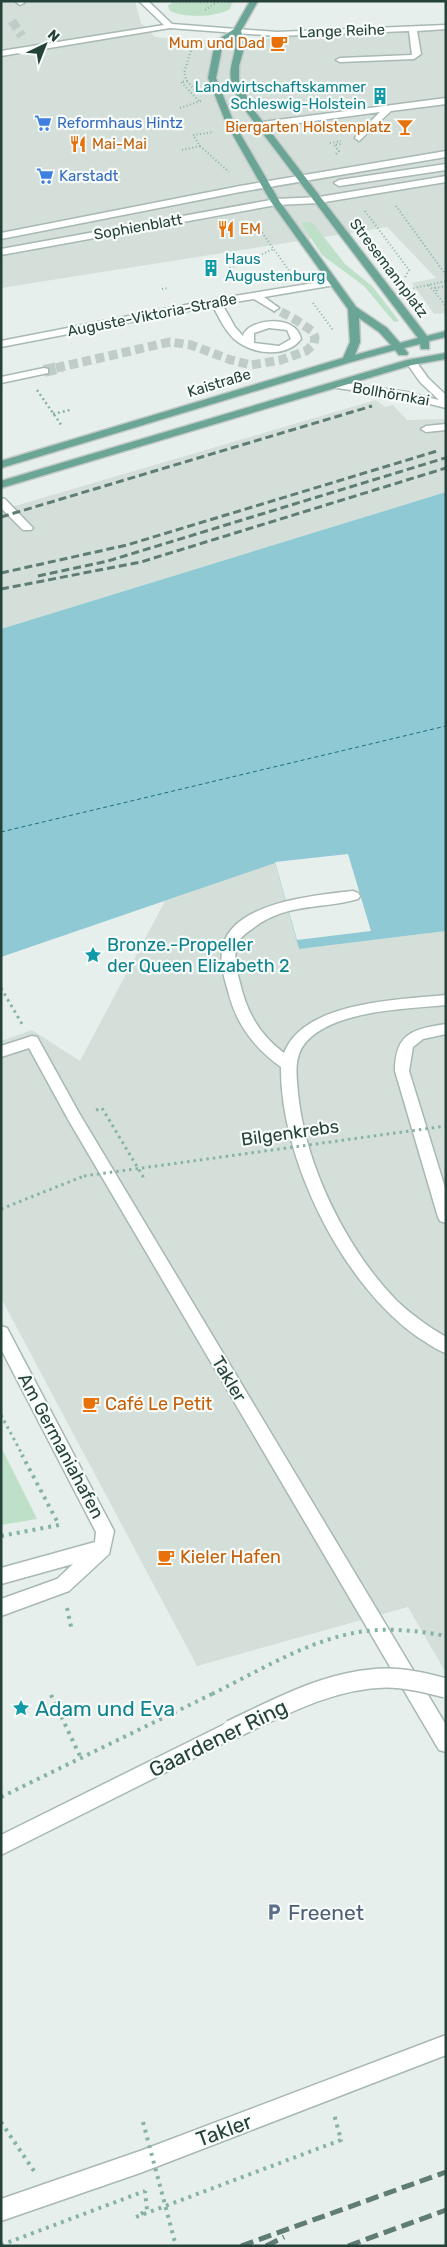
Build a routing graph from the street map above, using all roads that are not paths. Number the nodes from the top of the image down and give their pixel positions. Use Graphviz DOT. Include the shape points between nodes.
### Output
graph roads {
  1 [pos="143,2"];
  2 [pos="254,2"];
  3 [pos="170,26"];
  4 [pos="446,27"];
  5 [pos="412,28"];
  6 [pos="238,32"];
  7 [pos="29,46"];
  8 [pos="1,54"];
  9 [pos="38,58"];
  10 [pos="340,60"];
  11 [pos="446,101"];
  12 [pos="389,108"];
  13 [pos="262,125"];
  14 [pos="370,127"];
  15 [pos="352,130"];
  16 [pos="359,138"];
  17 [pos="446,154"];
  18 [pos="446,167"];
  19 [pos="303,179"];
  20 [pos="446,179"];
  21 [pos="266,185"];
  22 [pos="317,187"];
  23 [pos="319,200"];
  24 [pos="276,202"];
  25 [pos="1,236"];
  26 [pos="1,252"];
  27 [pos="332,283"];
  28 [pos="254,295"];
  29 [pos="216,302"];
  30 [pos="274,308"];
  31 [pos="352,309"];
  32 [pos="446,334"];
  33 [pos="424,339"];
  34 [pos="250,342"];
  35 [pos="1,344"];
  36 [pos="398,346"];
  37 [pos="446,356"];
  38 [pos="347,360"];
  39 [pos="411,362"];
  40 [pos="44,371"];
  41 [pos="6,379"];
  42 [pos="337,385"];
  43 [pos="1,389"];
  44 [pos="446,401"];
  45 [pos="446,405"];
  46 [pos="446,427"];
  47 [pos="426,429"];
  48 [pos="1,465"];
  49 [pos="1,485"];
  50 [pos="1,501"];
  51 [pos="27,528"];
  52 [pos="354,896"];
  53 [pos="446,1000"];
  54 [pos="446,1029"];
  55 [pos="1,1052"];
  56 [pos="288,1064"];
  57 [pos="446,1217"];
  58 [pos="446,1331"];
  59 [pos="1,1332"];
  60 [pos="423,1332"];
  61 [pos="446,1346"];
  62 [pos="103,1548"];
  63 [pos="1,1576"];
  64 [pos="1,1608"];
  65 [pos="446,1688"];
  66 [pos="446,1743"];
  67 [pos="1,1845"];
  68 [pos="446,2046"];
  69 [pos="1,2210"];
  1 -- 3 [label="street"];
  2 -- 6 [label="main road"];
  3 -- 6 [label="street, Lange Reihe"];
  3 -- 7 [label="street, Lange Reihe"];
  4 -- 5 [label="street, Lange Reihe"];
  5 -- 6 [label="street, Lange Reihe" via="277,34"];
  5 -- 10 [label="street" via="417,54 414,57"];
  6 -- 13 [label="main road, Stresemannplatz" via="240,45 235,81 249,110"];
  6 -- 21 [label="main road" via="219,42 212,78 230,123"];
  7 -- 8 [label="street, Lange Reihe"];
  7 -- 9 [label="street"];
  11 -- 12 [label="street"];
  12 -- 13 [label="street"];
  12 -- 14 [label="street"];
  13 -- 19 [label="main road, Stresemannplatz"];
  14 -- 15 [label="street"];
  14 -- 16 [label="street"];
  17 -- 19 [label="street, Sophienblatt"];
  18 -- 22 [label="street"];
  19 -- 21 [label="street, Sophienblatt"];
  19 -- 22 [label="main road, Stresemannplatz"];
  20 -- 23 [label="street"];
  21 -- 24 [label="main road"];
  21 -- 25 [label="street, Sophienblatt"];
  22 -- 23 [label="main road, Stresemannplatz"];
  22 -- 24 [label="street"];
  23 -- 24 [label="street"];
  23 -- 33 [label="main road, Stresemannplatz"];
  24 -- 26 [label="street, Sophienblatt"];
  24 -- 27 [label="main road"];
  27 -- 28 [label="street, Auguste-Viktoria-Straße"];
  27 -- 31 [label="main road"];
  28 -- 29 [label="street, Auguste-Viktoria-Straße"];
  28 -- 30 [label="street"];
  29 -- 34 [label="street" via="232,331 252,346 268,349 286,347 296,340 296,335 287,326 261,325 249,332"];
  29 -- 35 [label="street, Auguste-Viktoria-Straße"];
  31 -- 36 [label="main road" via="376,324"];
  31 -- 38 [label="main road" via="356,341"];
  32 -- 33 [label="main road, Kaistraße"];
  33 -- 36 [label="main road, Kaistraße"];
  33 -- 39 [label="main road, Stresemannplatz" via="424,351"];
  36 -- 38 [label="main road, Kaistraße"];
  36 -- 39 [label="main road"];
  37 -- 39 [label="main road, Kaistraße"];
  38 -- 48 [label="main road, Kaistraße"];
  39 -- 42 [label="main road, Kaistraße"];
  39 -- 44 [label="street, Bollhörnkai"];
  40 -- 41 [label="street"];
  41 -- 43 [label="street"];
  42 -- 45 [label="street, Bollhörnkai"];
  42 -- 49 [label="main road, Kaistraße"];
  46 -- 47 [label="street"];
  50 -- 51 [label="street"];
  52 -- 56 [label="street" via="287,905 268,911 250,922 230,943 232,981 244,1020 262,1044"];
  53 -- 56 [label="street" via="387,1007 322,1022 294,1046"];
  54 -- 57 [label="street" via="416,1035 408,1041 401,1056 402,1071"];
  55 -- 66 [label="street, Takler" via="32,1041 112,1182"];
  56 -- 60 [label="street" via="292,1109 306,1165 332,1224 385,1300"];
  58 -- 60 [label="street"];
  59 -- 62 [label="street, Am Germaniahafen" via="105,1531"];
  60 -- 61 [label="street"];
  62 -- 63 [label="street"];
  62 -- 64 [label="street" via="63,1585"];
  65 -- 67 [label="street, Gaardener Ring, bridge" via="391,1677 331,1686 231,1730"];
  68 -- 69 [label="street, Takler" via="140,2162"];
}
